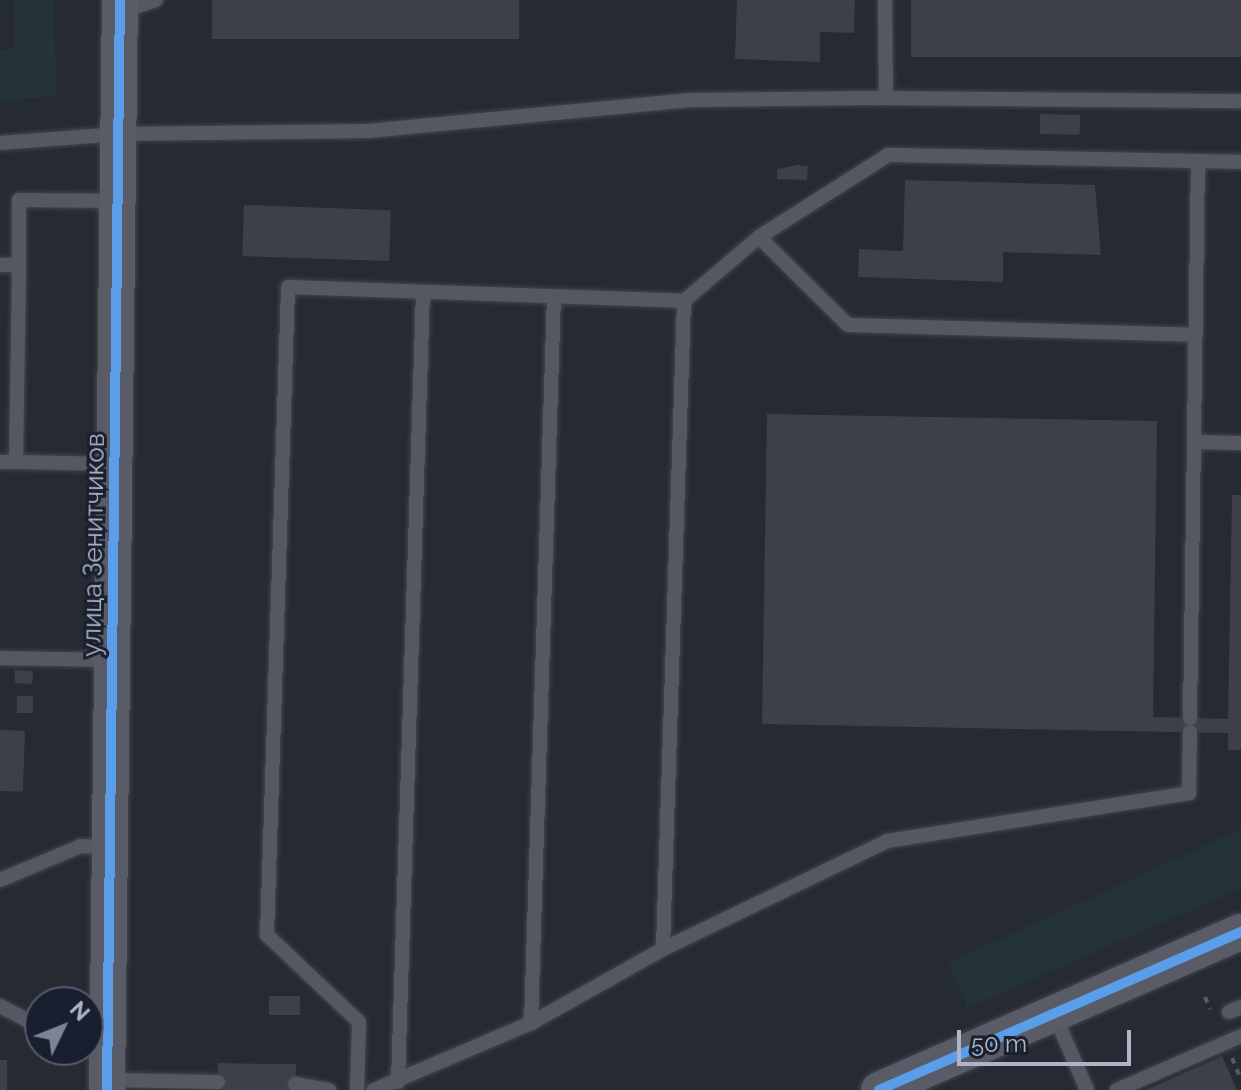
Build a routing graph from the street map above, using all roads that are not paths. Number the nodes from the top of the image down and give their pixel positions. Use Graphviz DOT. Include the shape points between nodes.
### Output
graph roads {
  1 [pos="156,0"];
  2 [pos="885,0"];
  3 [pos="120,6"];
  4 [pos="886,98"];
  5 [pos="1241,101"];
  6 [pos="119,134"];
  7 [pos="0,143"];
  8 [pos="1198,161"];
  9 [pos="1241,162"];
  10 [pos="120,201"];
  11 [pos="759,237"];
  12 [pos="0,265"];
  13 [pos="19,265"];
  14 [pos="423,292"];
  15 [pos="554,297"];
  16 [pos="684,301"];
  17 [pos="1196,335"];
  18 [pos="1194,442"];
  19 [pos="1241,443"];
  20 [pos="0,462"];
  21 [pos="16,462"];
  22 [pos="117,464"];
  23 [pos="0,658"];
  24 [pos="115,660"];
  25 [pos="112,848"];
  26 [pos="0,880"];
  27 [pos="1241,932"];
  28 [pos="663,949"];
  29 [pos="0,1006"];
  30 [pos="1054,1014"];
  31 [pos="24,1019"];
  32 [pos="531,1023"];
  33 [pos="1241,1036"];
  34 [pos="104,1041"];
  35 [pos="104,1065"];
  36 [pos="218,1082"];
  37 [pos="398,1082"];
  38 [pos="295,1084"];
  39 [pos="1122,1088"];
  40 [pos="329,1090"];
  41 [pos="357,1090"];
  42 [pos="374,1090"];
  43 [pos="879,1090"];
  44 [pos="1087,1090"];
  1 -- 3 [label="lane"];
  2 -- 4 [label="lane"];
  3 -- 6 [label="street, улица Зенитчиков"];
  4 -- 5 [label="lane"];
  4 -- 6 [label="lane" via="691,100 368,131"];
  6 -- 7 [label="lane"];
  6 -- 10 [label="street, улица Зенитчиков"];
  8 -- 9 [label="lane"];
  8 -- 11 [label="lane" via="888,155"];
  8 -- 17 [label="lane"];
  10 -- 13 [label="lane" via="19,200"];
  10 -- 22 [label="street, улица Зенитчиков"];
  11 -- 16 [label="lane"];
  11 -- 17 [label="lane" via="848,325"];
  12 -- 13 [label="lane"];
  13 -- 21 [label="lane"];
  14 -- 15 [label="lane"];
  14 -- 37 [label="lane"];
  14 -- 41 [label="lane" via="288,287 267,935 359,1022"];
  15 -- 16 [label="lane"];
  15 -- 32 [label="lane"];
  16 -- 28 [label="lane"];
  17 -- 18 [label="lane"];
  18 -- 19 [label="lane"];
  18 -- 28 [label="lane" via="1189,793 887,841"];
  20 -- 21 [label="lane"];
  21 -- 22 [label="lane"];
  22 -- 24 [label="street, улица Зенитчиков"];
  23 -- 24 [label="lane"];
  24 -- 25 [label="street, улица Зенитчиков"];
  25 -- 26 [label="lane" via="81,846"];
  25 -- 34 [label="street, улица Зенитчиков"];
  27 -- 30 [label="street"];
  28 -- 32 [label="lane"];
  29 -- 31 [label="lane"];
  30 -- 43 [label="street"];
  30 -- 44 [label="lane"];
  32 -- 37 [label="lane"];
  33 -- 39 [label="lane"];
  35 -- 36 [label="lane"];
  37 -- 42 [label="lane"];
  38 -- 40 [label="lane"];
}
